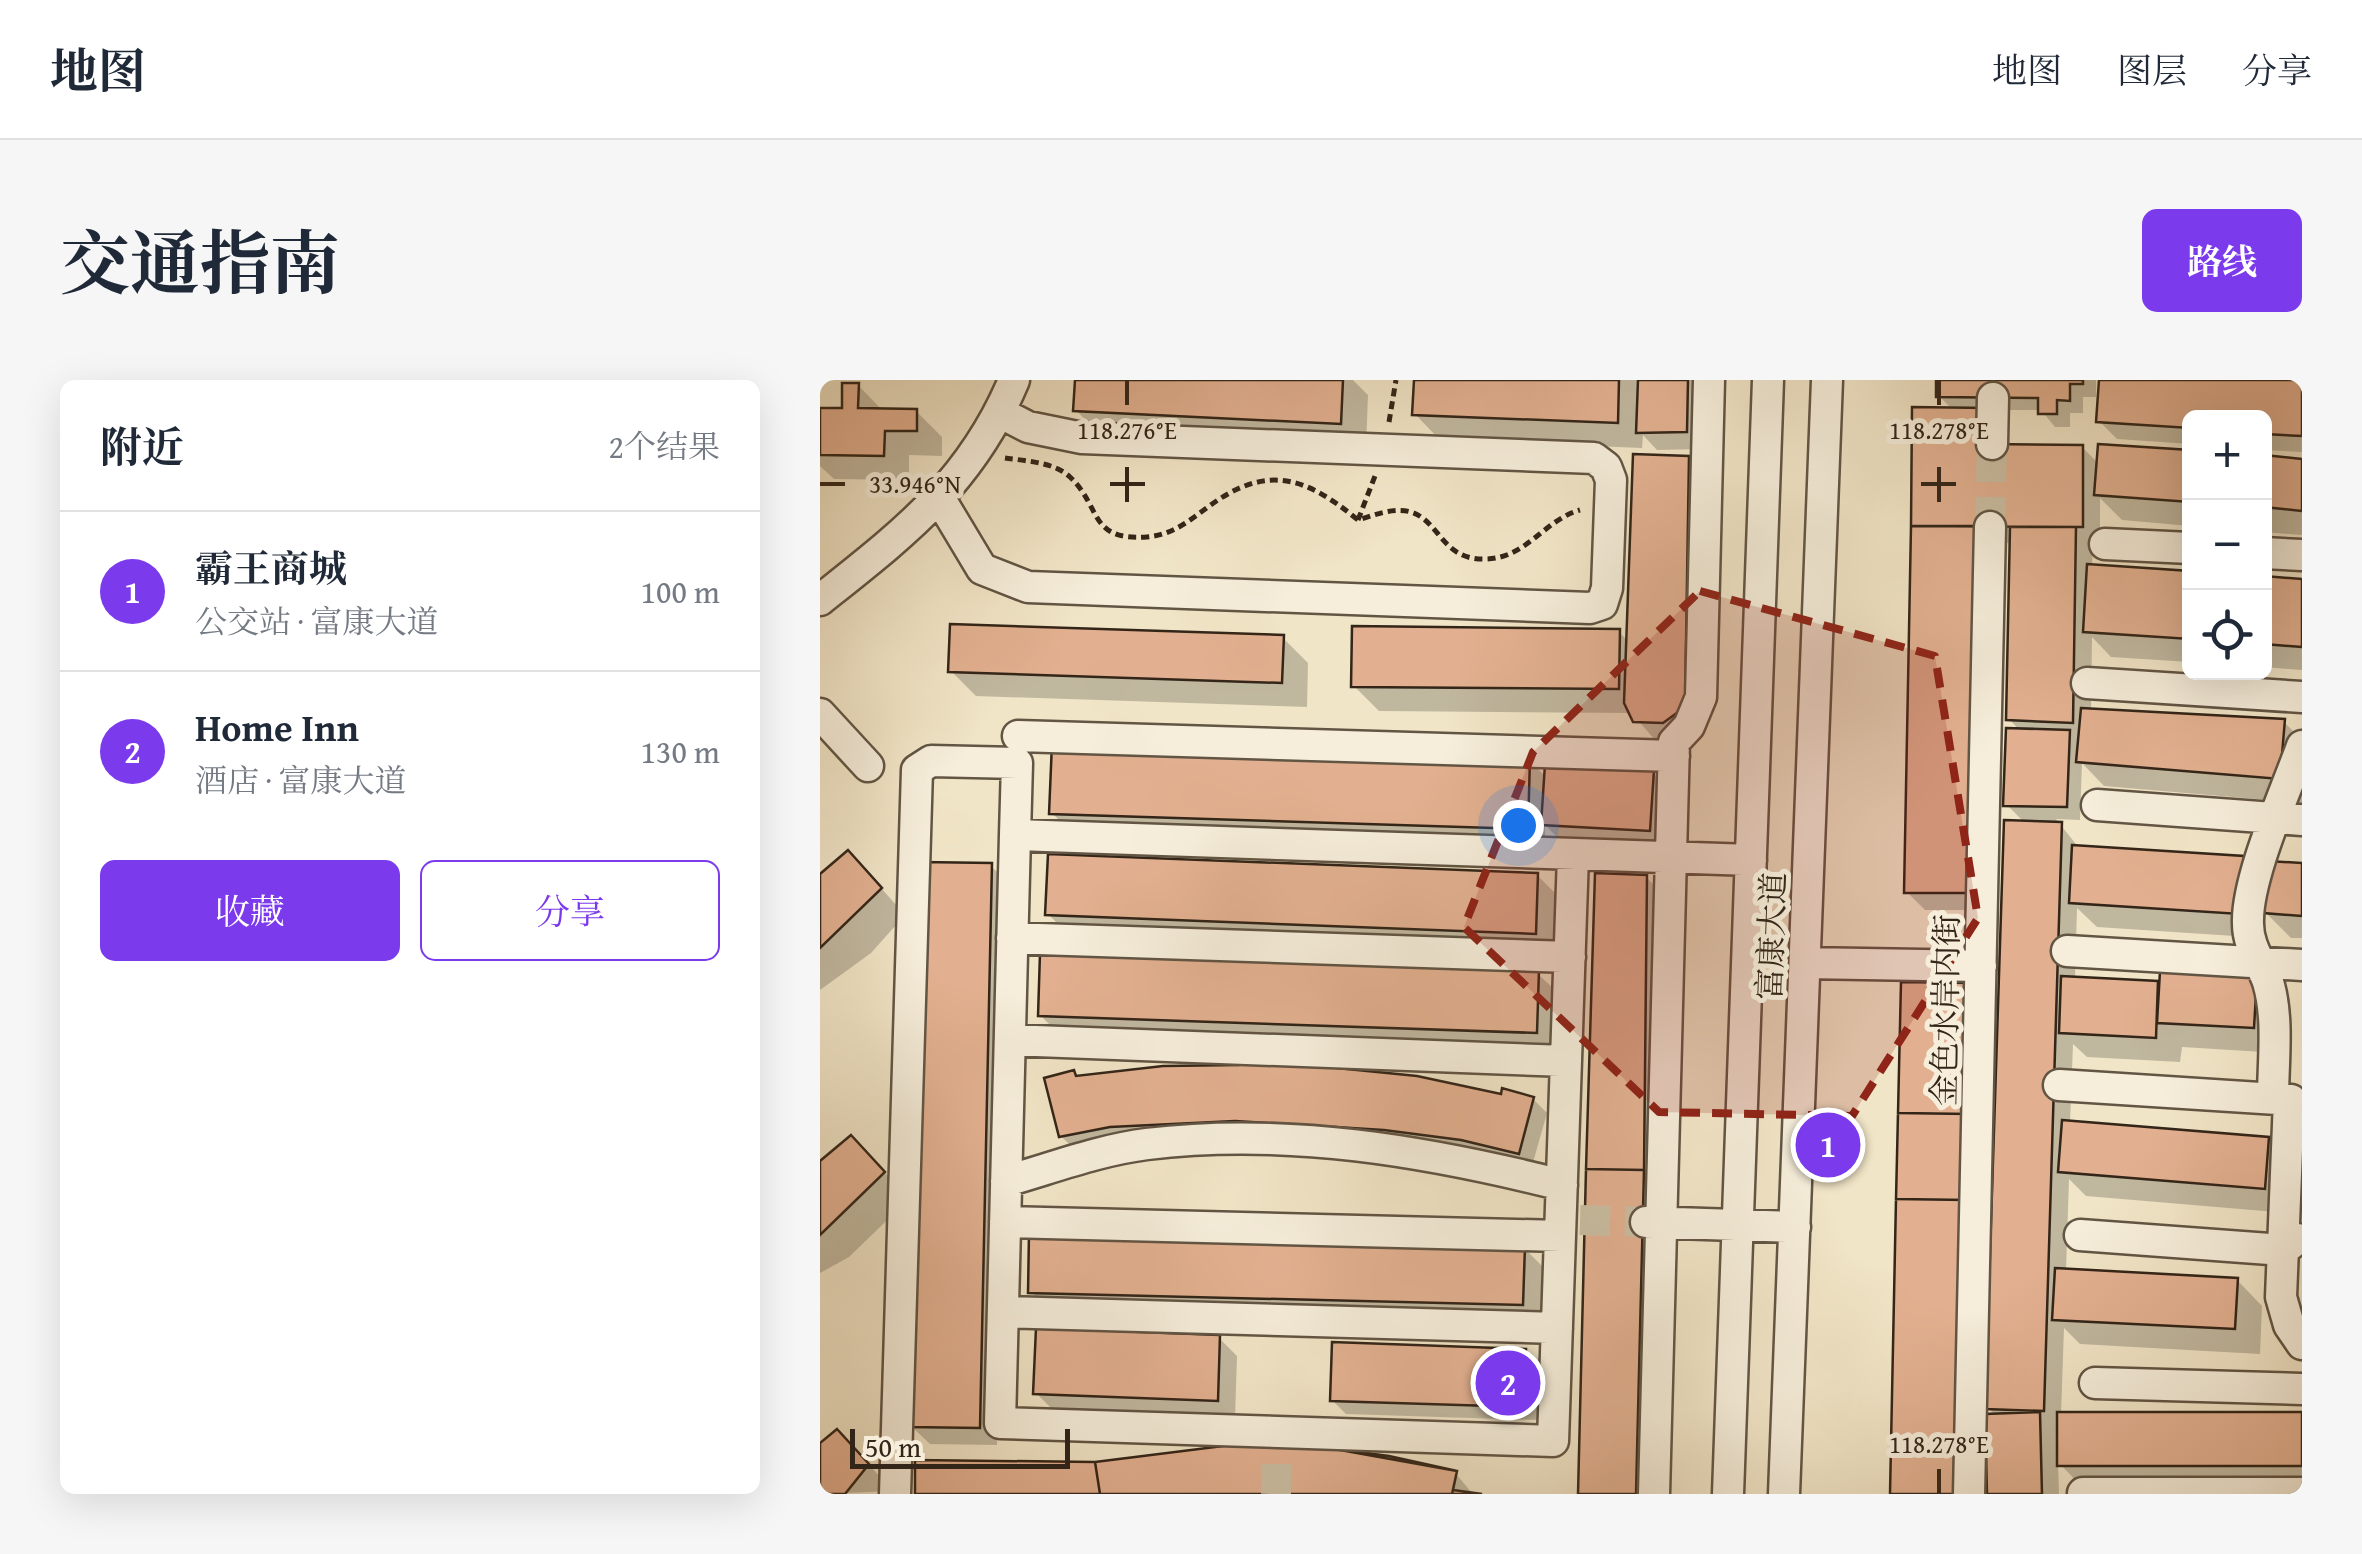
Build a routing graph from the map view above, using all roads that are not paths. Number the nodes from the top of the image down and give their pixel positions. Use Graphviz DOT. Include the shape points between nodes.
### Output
graph roads {
  1 [pos="1014,380"];
  2 [pos="1709,380"];
  3 [pos="1768,380"];
  4 [pos="1827,380"];
  5 [pos="1993,398"];
  6 [pos="1000,413"];
  7 [pos="1992,444"];
  8 [pos="940,499"];
  9 [pos="1990,526"];
  10 [pos="2105,544"];
  11 [pos="2182,548"];
  12 [pos="2272,553"];
  13 [pos="2302,555"];
  14 [pos="820,600"];
  15 [pos="2088,683"];
  16 [pos="2302,697"];
  17 [pos="820,714"];
  18 [pos="1018,736"];
  19 [pos="2302,746"];
  20 [pos="1674,756"];
  21 [pos="868,766"];
  22 [pos="2097,804"];
  23 [pos="2290,819"];
  24 [pos="1015,835"];
  25 [pos="1574,855"];
  26 [pos="1672,858"];
  27 [pos="1751,860"];
  28 [pos="1012,938"];
  29 [pos="2067,951"];
  30 [pos="1570,957"];
  31 [pos="2258,962"];
  32 [pos="1805,963"];
  33 [pos="2302,965"];
  34 [pos="1981,966"];
  35 [pos="1010,1040"];
  36 [pos="1566,1060"];
  37 [pos="2059,1086"];
  38 [pos="2288,1099"];
  39 [pos="1006,1181"];
  40 [pos="1562,1185"];
  41 [pos="1005,1222"];
  42 [pos="1654,1222"];
  43 [pos="1567,1225"];
  44 [pos="1738,1225"];
  45 [pos="1794,1227"];
  46 [pos="2080,1235"];
  47 [pos="2292,1242"];
  48 [pos="1003,1312"];
  49 [pos="1557,1328"];
  50 [pos="2302,1344"];
  51 [pos="2095,1383"];
  52 [pos="2302,1389"];
  53 [pos="2082,1493"];
  54 [pos="2302,1493"];
  55 [pos="894,1494"];
  56 [pos="1654,1494"];
  57 [pos="1728,1494"];
  58 [pos="1784,1494"];
  59 [pos="1969,1494"];
  1 -- 6 [label="street"];
  2 -- 20 [label="street" via="1701,697 1674,742"];
  3 -- 27 [label="street, 富康大道"];
  4 -- 32 [label="street, 富康大道"];
  5 -- 7 [label="street"];
  6 -- 8 [label="street"];
  6 -- 8 [label="street" via="1028,427 1082,438 1594,458 1611,480 1607,588 1602,604 1590,608 1028,588 982,569"];
  8 -- 14 [label="street"];
  9 -- 34 [label="street, 金色水岸内街"];
  10 -- 11 [label="street"];
  12 -- 13 [label="street"];
  15 -- 16 [label="street"];
  17 -- 21 [label="street"];
  18 -- 20 [label="street"];
  19 -- 23 [label="street"];
  20 -- 26 [label="street"];
  22 -- 23 [label="street"];
  23 -- 31 [label="street" via="2258,871 2247,922"];
  24 -- 25 [label="street"];
  24 -- 28 [label="street"];
  24 -- 55 [label="street" via="1017,763 931,761 917,770"];
  25 -- 26 [label="street"];
  25 -- 30 [label="street"];
  26 -- 27 [label="street"];
  26 -- 42 [label="street"];
  27 -- 44 [label="street, 富康大道"];
  28 -- 30 [label="street"];
  28 -- 35 [label="street"];
  29 -- 31 [label="street"];
  30 -- 36 [label="street"];
  31 -- 33 [label="street"];
  31 -- 38 [label="street" via="2268,983"];
  32 -- 34 [label="street"];
  32 -- 45 [label="street, 富康大道"];
  34 -- 59 [label="street, 金色水岸内街"];
  35 -- 36 [label="street"];
  35 -- 39 [label="street"];
  36 -- 40 [label="street"];
  37 -- 38 [label="street"];
  38 -- 47 [label="street"];
  39 -- 40 [label="street" via="1143,1145 1251,1140 1448,1156"];
  39 -- 41 [label="street"];
  40 -- 43 [label="street"];
  41 -- 43 [label="street"];
  41 -- 48 [label="street"];
  42 -- 44 [label="street"];
  42 -- 56 [label="street"];
  43 -- 49 [label="street"];
  44 -- 45 [label="street"];
  44 -- 57 [label="street, 富康大道"];
  45 -- 58 [label="street, 富康大道"];
  46 -- 47 [label="street"];
  47 -- 50 [label="street" via="2281,1297"];
  48 -- 49 [label="street"];
  48 -- 49 [label="street" via="1000,1423 1277,1437 1553,1441"];
  51 -- 52 [label="street"];
  53 -- 54 [label="street"];
}
